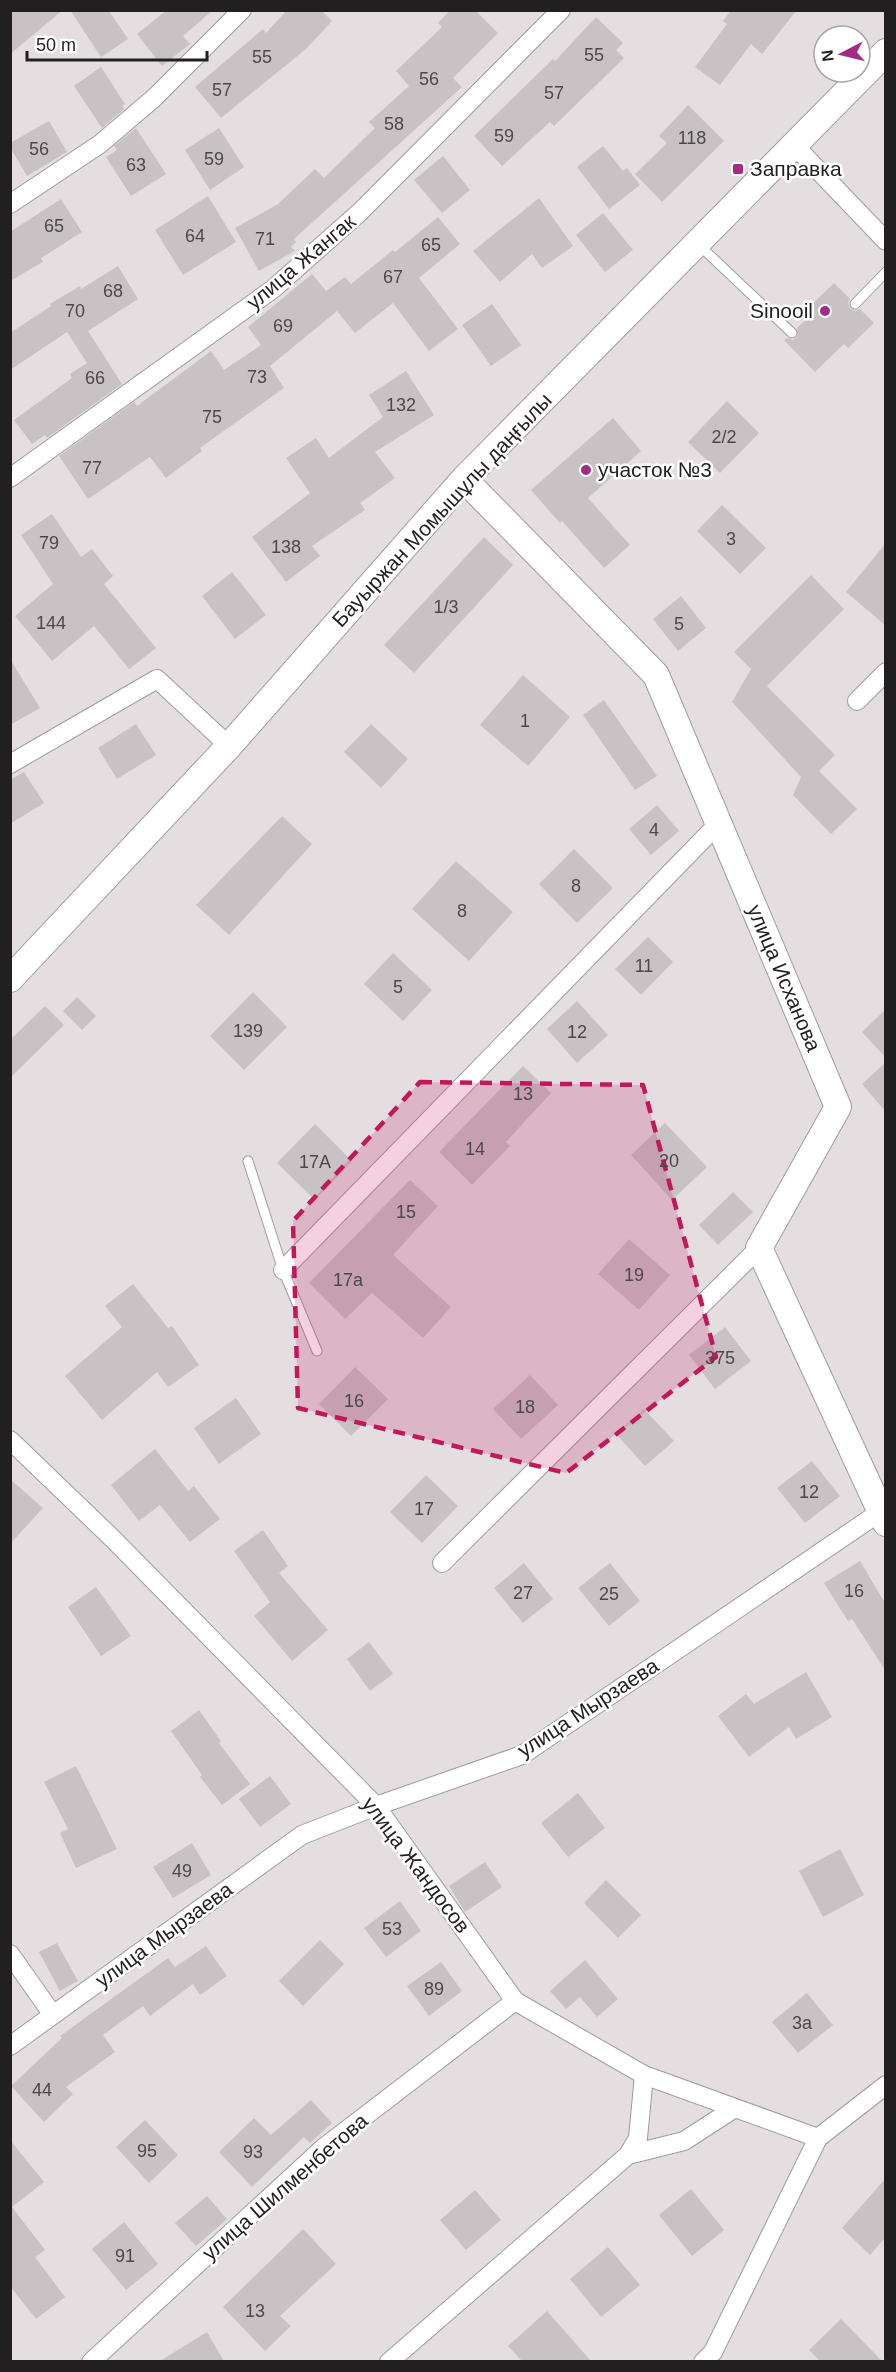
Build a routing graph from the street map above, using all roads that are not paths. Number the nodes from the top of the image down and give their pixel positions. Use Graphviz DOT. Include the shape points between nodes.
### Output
graph roads {
  1 [pos="242,10"];
  2 [pos="561,10"];
  3 [pos="885,52"];
  4 [pos="793,144"];
  5 [pos="10,204"];
  6 [pos="885,241"];
  7 [pos="697,242"];
  8 [pos="885,272"];
  9 [pos="855,304"];
  10 [pos="792,333"];
  11 [pos="10,478"];
  12 [pos="464,479"];
  13 [pos="885,672"];
  14 [pos="857,701"];
  15 [pos="229,747"];
  16 [pos="10,764"];
  17 [pos="718,824"];
  18 [pos="10,979"];
  19 [pos="248,1161"];
  20 [pos="759,1248"];
  21 [pos="283,1270"];
  22 [pos="317,1351"];
  23 [pos="10,1440"];
  24 [pos="884,1515"];
  25 [pos="442,1563"];
  26 [pos="376,1806"];
  27 [pos="10,1954"];
  28 [pos="515,2001"];
  29 [pos="53,2015"];
  30 [pos="10,2046"];
  31 [pos="644,2075"];
  32 [pos="885,2085"];
  33 [pos="735,2108"];
  34 [pos="818,2138"];
  35 [pos="628,2155"];
  36 [pos="92,2361"];
  37 [pos="389,2361"];
  38 [pos="703,2361"];
  1 -- 5 [label="street" via="154,98 100,144"];
  2 -- 11 [label="street, улица Жангак" via="361,211 273,289"];
  3 -- 4 [label="main road, Бауыржан Момышұлы даңғылы"];
  4 -- 6 [label="street"];
  4 -- 7 [label="main road, Бауыржан Момышұлы даңғылы"];
  7 -- 10 [label="lane"];
  7 -- 12 [label="main road, Бауыржан Момышұлы даңғылы"];
  8 -- 9 [label="lane"];
  12 -- 15 [label="main road, Бауыржан Момышұлы даңғылы"];
  12 -- 17 [label="main road, улица Исханова" via="656,675"];
  13 -- 14 [label="street"];
  15 -- 16 [label="street" via="157,679"];
  15 -- 18 [label="main road, Бауыржан Момышұлы даңғылы"];
  17 -- 20 [label="main road, улица Исханова" via="838,1107"];
  17 -- 21 [label="street"];
  19 -- 21 [label="lane"];
  20 -- 24 [label="main road"];
  20 -- 25 [label="street"];
  21 -- 22 [label="lane"];
  23 -- 26 [label="street, улица Жандосов"];
  24 -- 26 [label="street, улица Мырзаева" via="522,1755"];
  26 -- 28 [label="street, улица Жандосов"];
  26 -- 29 [label="street, улица Мырзаева" via="302,1835"];
  27 -- 29 [label="street"];
  28 -- 31 [label="street, улица Жандосов"];
  28 -- 36 [label="street, улица Шилменбетова" via="322,2149"];
  29 -- 30 [label="street, улица Мырзаева"];
  31 -- 33 [label="street, улица Жандосов"];
  31 -- 35 [label="street" via="638,2138"];
  32 -- 34 [label="street"];
  33 -- 34 [label="street, улица Жандосов"];
  33 -- 35 [label="street" via="684,2141"];
  34 -- 38 [label="street" via="713,2352"];
  35 -- 37 [label="street"];
}
